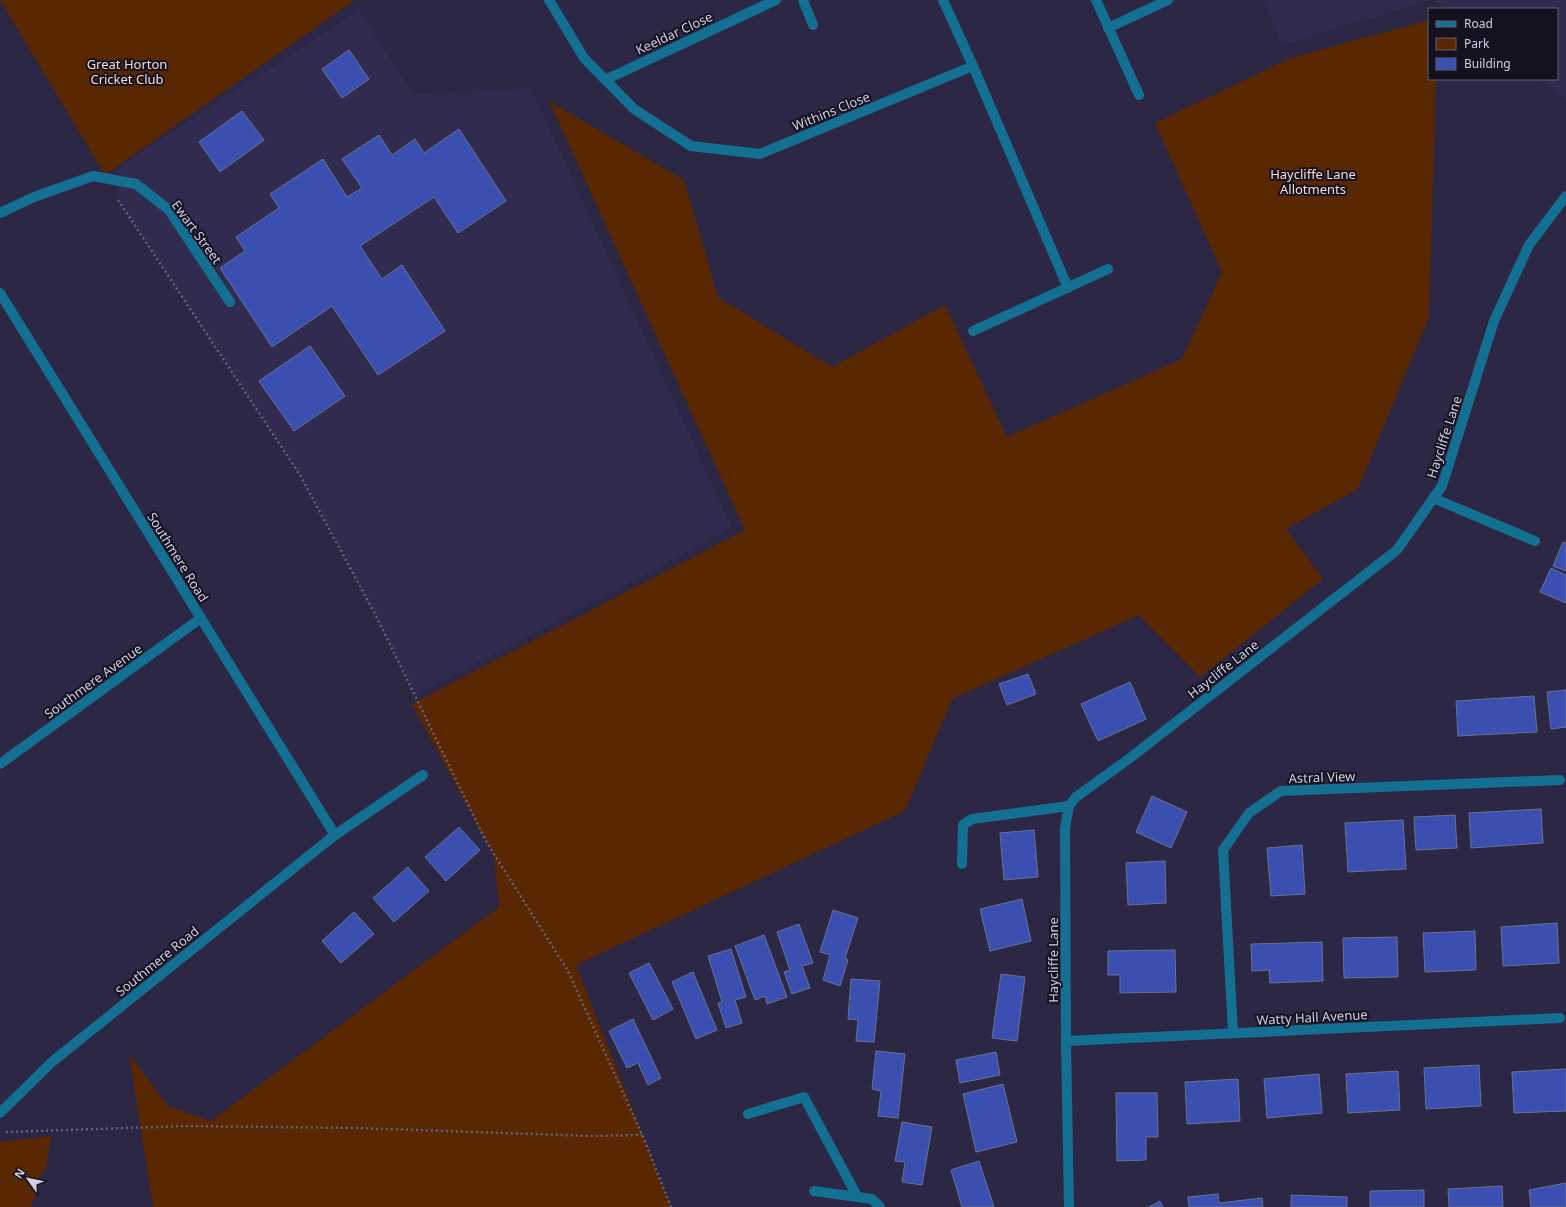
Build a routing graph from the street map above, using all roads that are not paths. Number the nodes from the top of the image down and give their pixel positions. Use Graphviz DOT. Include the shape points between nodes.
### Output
graph roads {
  1 [pos="549,0"];
  2 [pos="776,0"];
  3 [pos="803,0"];
  4 [pos="943,0"];
  5 [pos="1096,0"];
  6 [pos="1168,0"];
  7 [pos="813,25"];
  8 [pos="1108,28"];
  9 [pos="973,66"];
  10 [pos="605,80"];
  11 [pos="1138,95"];
  12 [pos="1566,196"];
  13 [pos="0,213"];
  14 [pos="1108,269"];
  15 [pos="1068,288"];
  16 [pos="0,292"];
  17 [pos="230,302"];
  18 [pos="973,331"];
  19 [pos="1433,498"];
  20 [pos="1536,541"];
  21 [pos="201,618"];
  22 [pos="0,764"];
  23 [pos="423,775"];
  24 [pos="1560,780"];
  25 [pos="1068,806"];
  26 [pos="335,834"];
  27 [pos="962,864"];
  28 [pos="1560,1018"];
  29 [pos="1233,1033"];
  30 [pos="1066,1041"];
  31 [pos="0,1113"];
  32 [pos="748,1114"];
  33 [pos="814,1191"];
  34 [pos="857,1196"];
  35 [pos="880,1207"];
  36 [pos="1069,1207"];
  1 -- 10 [label="street, Withins Close" via="584,58"];
  2 -- 10 [label="street, Keeldar Close"];
  3 -- 7 [label="street"];
  4 -- 9 [label="street"];
  5 -- 8 [label="street"];
  6 -- 8 [label="street"];
  8 -- 11 [label="street"];
  9 -- 10 [label="street, Withins Close" via="760,154 691,146 634,109"];
  9 -- 15 [label="street"];
  12 -- 19 [label="street, Haycliffe Lane" via="1529,245 1494,321 1442,486"];
  13 -- 17 [label="street, Ewart Street" via="34,197 93,176 136,184 169,210"];
  14 -- 15 [label="street"];
  15 -- 18 [label="street"];
  16 -- 21 [label="street, Southmere Road"];
  19 -- 20 [label="street"];
  19 -- 25 [label="street, Haycliffe Lane" via="1397,550 1076,797"];
  21 -- 22 [label="street, Southmere Avenue"];
  21 -- 26 [label="street, Southmere Road"];
  23 -- 26 [label="street, Southmere Road"];
  24 -- 29 [label="street, Astral View" via="1281,791 1249,813 1223,850"];
  25 -- 27 [label="street" via="972,819 963,825"];
  25 -- 30 [label="street, Haycliffe Lane" via="1065,828"];
  26 -- 31 [label="street, Southmere Road" via="53,1061"];
  28 -- 29 [label="street, Watty Hall Avenue"];
  29 -- 30 [label="street, Watty Hall Avenue"];
  30 -- 36 [label="street, Haycliffe Lane"];
  32 -- 34 [label="street" via="804,1097"];
  33 -- 34 [label="street"];
  34 -- 35 [label="street" via="872,1198"];
}
